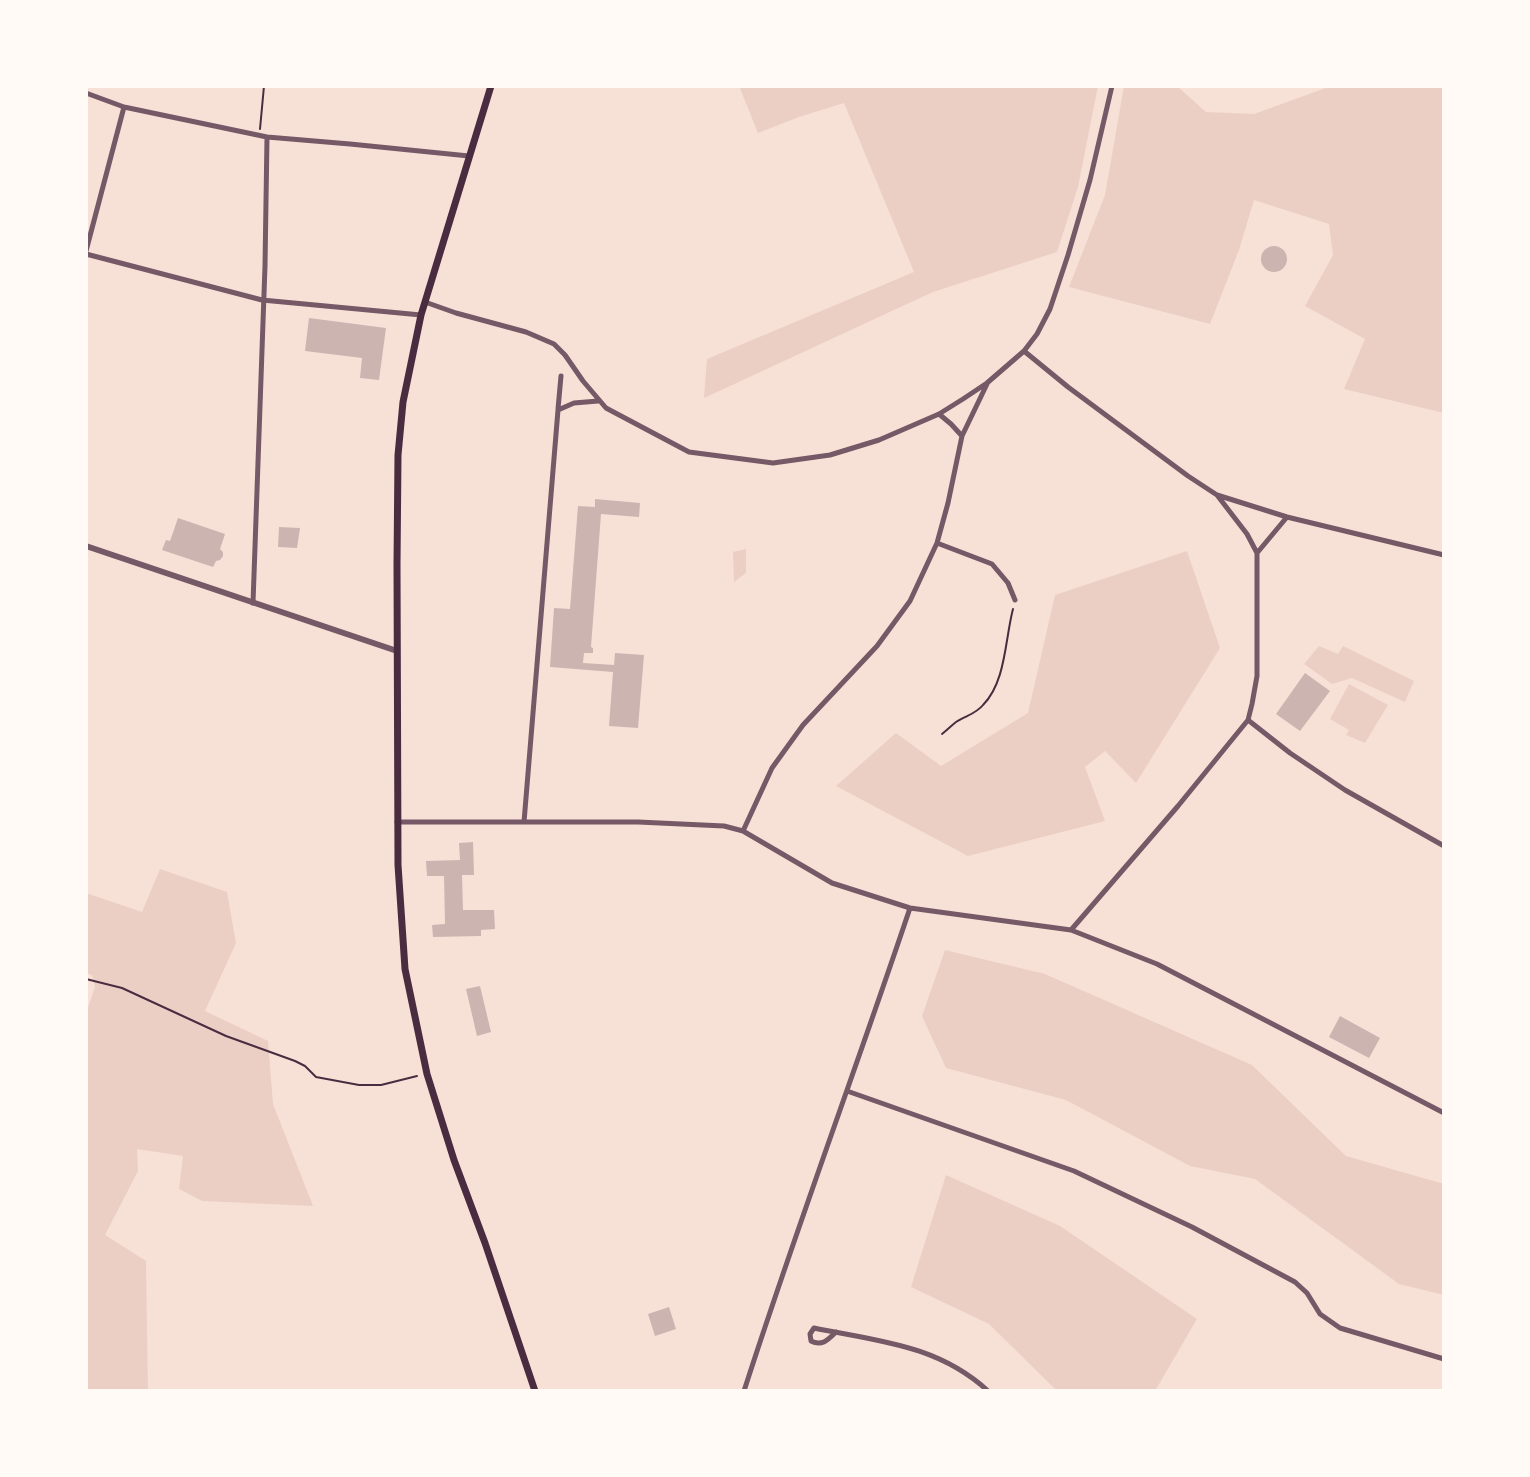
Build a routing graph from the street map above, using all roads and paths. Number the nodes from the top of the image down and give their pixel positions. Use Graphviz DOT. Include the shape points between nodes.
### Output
graph roads {
  1 [pos="264,86"];
  2 [pos="491,86"];
  3 [pos="1112,86"];
  4 [pos="86,93"];
  5 [pos="124,107"];
  6 [pos="259,136"];
  7 [pos="267,137"];
  8 [pos="469,156"];
  9 [pos="86,252"];
  10 [pos="262,300"];
  11 [pos="425,302"];
  12 [pos="421,315"];
  13 [pos="1024,351"];
  14 [pos="561,376"];
  15 [pos="987,383"];
  16 [pos="598,401"];
  17 [pos="558,410"];
  18 [pos="939,414"];
  19 [pos="962,436"];
  20 [pos="1217,495"];
  21 [pos="1287,517"];
  22 [pos="937,543"];
  23 [pos="86,546"];
  24 [pos="1257,553"];
  25 [pos="1444,555"];
  26 [pos="1015,600"];
  27 [pos="253,603"];
  28 [pos="397,651"];
  29 [pos="1248,720"];
  30 [pos="942,734"];
  31 [pos="397,822"];
  32 [pos="524,822"];
  33 [pos="743,831"];
  34 [pos="1444,846"];
  35 [pos="910,908"];
  36 [pos="1071,930"];
  37 [pos="86,979"];
  38 [pos="427,1074"];
  39 [pos="847,1091"];
  40 [pos="1444,1113"];
  41 [pos="836,1332"];
  42 [pos="1444,1359"];
  43 [pos="535,1391"];
  44 [pos="744,1391"];
  45 [pos="988,1391"];
  1 -- 6 [label="path"];
  2 -- 8 [label="main road"];
  3 -- 13 [label="street" via="1050,309"];
  4 -- 5 [label="street"];
  5 -- 6 [label="street"];
  5 -- 9 [label="street"];
  6 -- 7 [label="street"];
  7 -- 8 [label="street"];
  7 -- 10 [label="street"];
  8 -- 11 [label="main road"];
  9 -- 10 [label="street"];
  10 -- 12 [label="street"];
  10 -- 27 [label="street"];
  11 -- 12 [label="main road"];
  11 -- 16 [label="street" via="554,344"];
  12 -- 28 [label="main road" via="400,427"];
  13 -- 15 [label="street"];
  13 -- 20 [label="street"];
  14 -- 17 [label="street"];
  15 -- 18 [label="street"];
  15 -- 19 [label="street"];
  16 -- 17 [label="street"];
  16 -- 18 [label="street" via="689,452 773,463 830,455"];
  17 -- 32 [label="street"];
  18 -- 19 [label="street"];
  19 -- 22 [label="street"];
  20 -- 21 [label="street"];
  20 -- 24 [label="street"];
  21 -- 24 [label="street"];
  21 -- 25 [label="street"];
  22 -- 26 [label="street" via="992,564"];
  22 -- 33 [label="street" via="910,601 877,646 803,725 772,768"];
  23 -- 27 [label="street"];
  24 -- 29 [label="street" via="1257,676"];
  26 -- 30 [label="path" via="993,691 985,704"];
  27 -- 28 [label="street"];
  28 -- 31 [label="main road"];
  29 -- 34 [label="street" via="1345,790"];
  29 -- 36 [label="street"];
  31 -- 32 [label="street"];
  31 -- 38 [label="main road" via="405,969"];
  32 -- 33 [label="street" via="638,822"];
  33 -- 35 [label="street" via="832,883"];
  35 -- 36 [label="street"];
  35 -- 39 [label="street"];
  36 -- 40 [label="street" via="1157,964"];
  37 -- 38 [label="path" via="122,988 295,1061 316,1077 381,1085"];
  38 -- 43 [label="main road"];
  39 -- 42 [label="street" via="1074,1171 1295,1282 1320,1314 1340,1328"];
  39 -- 44 [label="street"];
  41 -- 41 [label="street" via="814,1328 811,1341 823,1343"];
  41 -- 45 [label="street" via="926,1352 964,1371"];
}
